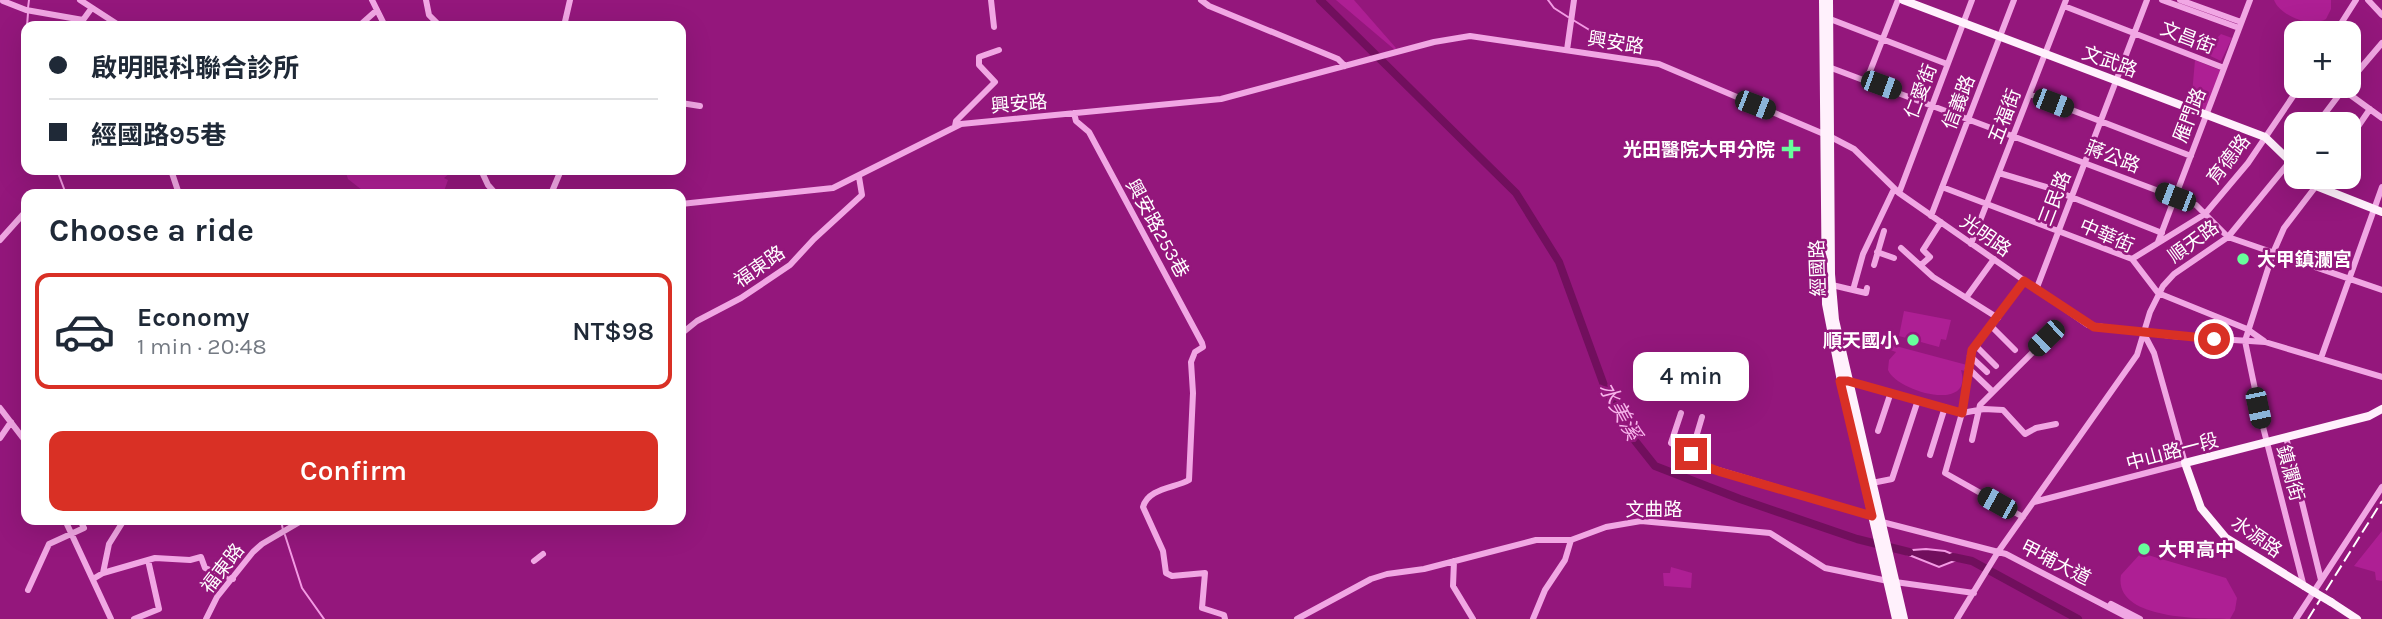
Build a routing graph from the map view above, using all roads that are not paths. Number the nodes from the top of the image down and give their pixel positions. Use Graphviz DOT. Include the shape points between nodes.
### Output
graph roads {
  1 [pos="80,0"];
  2 [pos="372,0"];
  3 [pos="426,0"];
  4 [pos="570,0"];
  5 [pos="990,0"];
  6 [pos="1201,0"];
  7 [pos="1574,0"];
  8 [pos="1823,0"];
  9 [pos="1829,0"];
  10 [pos="1898,0"];
  11 [pos="1903,0"];
  12 [pos="1972,0"];
  13 [pos="2014,0"];
  14 [pos="2147,0"];
  15 [pos="2162,0"];
  16 [pos="2180,0"];
  17 [pos="2250,0"];
  18 [pos="2356,0"];
  19 [pos="2368,0"];
  20 [pos="3,1"];
  21 [pos="2065,3"];
  22 [pos="2193,8"];
  23 [pos="91,9"];
  24 [pos="377,10"];
  25 [pos="2382,15"];
  26 [pos="1830,19"];
  27 [pos="112,21"];
  28 [pos="365,21"];
  29 [pos="382,21"];
  30 [pos="435,21"];
  31 [pos="565,21"];
  32 [pos="2343,21"];
  33 [pos="1963,22"];
  34 [pos="2240,25"];
  35 [pos="994,27"];
  36 [pos="2134,33"];
  37 [pos="2001,36"];
  38 [pos="1883,38"];
  39 [pos="2382,43"];
  40 [pos="999,50"];
  41 [pos="1567,50"];
  42 [pos="2045,54"];
  43 [pos="1327,55"];
  44 [pos="1947,64"];
  45 [pos="1345,66"];
  46 [pos="1827,66"];
  47 [pos="1336,67"];
  48 [pos="2361,67"];
  49 [pos="2224,68"];
  50 [pos="1867,79"];
  51 [pos="2116,79"];
  52 [pos="2030,94"];
  53 [pos="2292,98"];
  54 [pos="2358,98"];
  55 [pos="686,104"];
  56 [pos="1932,104"];
  57 [pos="700,106"];
  58 [pos="2370,109"];
  59 [pos="1074,113"];
  60 [pos="2206,114"];
  61 [pos="1969,118"];
  62 [pos="2382,118"];
  63 [pos="2100,121"];
  64 [pos="2361,122"];
  65 [pos="955,126"];
  66 [pos="2013,135"];
  67 [pos="1828,136"];
  68 [pos="2265,137"];
  69 [pos="2284,153"];
  70 [pos="2191,156"];
  71 [pos="2085,162"];
  72 [pos="1999,173"];
  73 [pos="2284,173"];
  74 [pos="859,177"];
  75 [pos="1942,187"];
  76 [pos="2382,187"];
  77 [pos="2314,189"];
  78 [pos="2323,189"];
  79 [pos="1896,191"];
  80 [pos="2071,197"];
  81 [pos="2175,197"];
  82 [pos="686,203"];
  83 [pos="1987,204"];
  84 [pos="2378,211"];
  85 [pos="2205,214"];
  86 [pos="1931,216"];
  87 [pos="21,217"];
  88 [pos="1941,222"];
  89 [pos="1884,230"];
  90 [pos="2058,231"];
  91 [pos="2162,233"];
  92 [pos="2228,237"];
  93 [pos="0,240"];
  94 [pos="2158,242"];
  95 [pos="1971,244"];
  96 [pos="1901,248"];
  97 [pos="1877,253"];
  98 [pos="2273,253"];
  99 [pos="1894,258"];
  100 [pos="1994,259"];
  101 [pos="2132,259"];
  102 [pos="1874,265"];
  103 [pos="1921,265"];
  104 [pos="2349,280"];
  105 [pos="2024,281"];
  106 [pos="1832,285"];
  107 [pos="1867,288"];
  108 [pos="2036,289"];
  109 [pos="1853,290"];
  110 [pos="2382,290"];
  111 [pos="2158,293"];
  112 [pos="1968,295"];
  113 [pos="1998,318"];
  114 [pos="1991,326"];
  115 [pos="2247,329"];
  116 [pos="686,330"];
  117 [pos="2144,334"];
  118 [pos="2046,338"];
  119 [pos="2245,341"];
  120 [pos="2265,342"];
  121 [pos="1976,346"];
  122 [pos="2015,351"];
  123 [pos="1970,356"];
  124 [pos="2321,358"];
  125 [pos="1996,366"];
  126 [pos="1968,368"];
  127 [pos="1987,372"];
  128 [pos="2382,377"];
  129 [pos="1844,381"];
  130 [pos="1992,391"];
  131 [pos="1891,392"];
  132 [pos="1918,400"];
  133 [pos="1945,407"];
  134 [pos="0,408"];
  135 [pos="2382,409"];
  136 [pos="1979,410"];
  137 [pos="1681,413"];
  138 [pos="1962,413"];
  139 [pos="1702,417"];
  140 [pos="11,422"];
  141 [pos="2056,424"];
  142 [pos="1878,431"];
  143 [pos="21,435"];
  144 [pos="2286,437"];
  145 [pos="0,438"];
  146 [pos="1972,440"];
  147 [pos="2267,443"];
  148 [pos="1691,454"];
  149 [pos="1930,454"];
  150 [pos="2185,463"];
  151 [pos="1872,483"];
  152 [pos="2382,487"];
  153 [pos="2034,502"];
  154 [pos="1872,516"];
  155 [pos="2023,517"];
  156 [pos="68,525"];
  157 [pos="82,525"];
  158 [pos="121,525"];
  159 [pos="294,525"];
  160 [pos="1880,526"];
  161 [pos="72,532"];
  162 [pos="1571,540"];
  163 [pos="543,554"];
  164 [pos="1997,555"];
  165 [pos="148,560"];
  166 [pos="534,561"];
  167 [pos="1454,561"];
  168 [pos="103,573"];
  169 [pos="93,579"];
  170 [pos="233,579"];
  171 [pos="2321,580"];
  172 [pos="1891,581"];
  173 [pos="2071,586"];
  174 [pos="2304,587"];
  175 [pos="27,590"];
  176 [pos="1976,590"];
  177 [pos="2314,592"];
  178 [pos="2354,618"];
  179 [pos="111,619"];
  180 [pos="134,619"];
  181 [pos="206,619"];
  182 [pos="1225,619"];
  183 [pos="1297,619"];
  184 [pos="1473,619"];
  185 [pos="1533,619"];
  186 [pos="1896,619"];
  187 [pos="1904,619"];
  188 [pos="1957,619"];
  189 [pos="2131,619"];
  190 [pos="2140,619"];
  191 [pos="2296,619"];
  1 -- 23 [label="street"];
  2 -- 24 [label="street"];
  3 -- 30 [label="street"];
  4 -- 31 [label="street"];
  5 -- 35 [label="street"];
  6 -- 43 [label="street"];
  7 -- 41 [label="street"];
  8 -- 46 [label="main road, 經國路"];
  9 -- 26 [label="main road, 經國路"];
  10 -- 38 [label="street"];
  11 -- 33 [label="main road, 文武路"];
  12 -- 33 [label="street, 仁愛街"];
  13 -- 37 [label="street, 信義路"];
  14 -- 36 [label="street, 三民路"];
  15 -- 22 [label="street"];
  16 -- 22 [label="street"];
  17 -- 34 [label="street, 雁門路"];
  18 -- 32 [label="street"];
  19 -- 25 [label="street"];
  20 -- 23 [label="street" via="83,20"];
  21 -- 36 [label="street, 文昌街"];
  21 -- 42 [label="street, 五福街"];
  22 -- 34 [label="street"];
  23 -- 27 [label="street"];
  24 -- 28 [label="street"];
  24 -- 29 [label="street"];
  26 -- 38 [label="street"];
  26 -- 46 [label="main road, 經國路"];
  33 -- 37 [label="main road, 文武路"];
  33 -- 44 [label="street, 仁愛街"];
  34 -- 49 [label="street, 雁門路"];
  36 -- 49 [label="street, 文昌街"];
  36 -- 51 [label="street, 三民路"];
  37 -- 42 [label="main road, 文武路"];
  37 -- 61 [label="street, 信義路"];
  38 -- 44 [label="street"];
  38 -- 50 [label="street"];
  39 -- 48 [label="street"];
  40 -- 65 [label="street" via="979,58 979,65 995,82"];
  41 -- 45 [label="street, 興安路" via="1470,36"];
  41 -- 67 [label="street, 興安路" via="1658,64"];
  42 -- 51 [label="main road, 文武路"];
  42 -- 52 [label="street, 五福街"];
  43 -- 45 [label="street"];
  43 -- 47 [label="street"];
  44 -- 56 [label="street, 仁愛街"];
  45 -- 47 [label="street, 興安路"];
  46 -- 50 [label="street, 蔣公路"];
  46 -- 67 [label="main road, 經國路"];
  47 -- 59 [label="street, 興安路" via="1221,99"];
  49 -- 60 [label="street, 雁門路"];
  50 -- 56 [label="street, 蔣公路"];
  51 -- 60 [label="main road, 文武路"];
  51 -- 63 [label="street, 三民路"];
  52 -- 63 [label="street"];
  52 -- 66 [label="street, 五福街"];
  53 -- 68 [label="street, 育德路"];
  54 -- 58 [label="street"];
  55 -- 57 [label="street"];
  56 -- 61 [label="street, 蔣公路"];
  56 -- 79 [label="street, 仁愛街"];
  58 -- 62 [label="street"];
  58 -- 64 [label="street"];
  59 -- 65 [label="street, 興安路"];
  59 -- 182 [label="street, 興安路253巷" via="1089,132 1202,342 1192,358 1189,480 1165,488 1145,500 1143,507 1163,551 1166,573 1205,573 1202,608"];
  60 -- 68 [label="main road, 文武路"];
  60 -- 70 [label="street, 雁門路"];
  61 -- 66 [label="street, 蔣公路"];
  61 -- 75 [label="street, 信義路"];
  63 -- 70 [label="street"];
  63 -- 71 [label="street, 三民路"];
  65 -- 74 [label="street, 興安路"];
  66 -- 71 [label="street, 蔣公路"];
  66 -- 72 [label="street, 五福街"];
  67 -- 79 [label="street, 光明路" via="1854,149"];
  67 -- 106 [label="main road, 經國路"];
  67 -- 129 [label="main road, 經國路" via="1826,304"];
  68 -- 69 [label="main road, 文武路"];
  68 -- 85 [label="street, 育德路"];
  70 -- 81 [label="street, 雁門路"];
  71 -- 80 [label="street, 三民路"];
  71 -- 81 [label="street, 蔣公路"];
  72 -- 80 [label="street"];
  72 -- 83 [label="street, 五福街"];
  73 -- 92 [label="street, 順天路"];
  74 -- 82 [label="street, 興安路" via="833,188"];
  74 -- 116 [label="street, 福東路" via="862,195 790,265"];
  75 -- 83 [label="street, 中華街"];
  75 -- 86 [label="street, 信義路"];
  76 -- 84 [label="street"];
  77 -- 98 [label="street, 鎮瀾街" via="2284,228"];
  78 -- 84 [label="main road"];
  79 -- 86 [label="street, 光明路"];
  79 -- 109 [label="street, 仁愛街" via="1863,254"];
  80 -- 90 [label="street, 三民路"];
  80 -- 91 [label="street"];
  81 -- 85 [label="street, 蔣公路"];
  81 -- 91 [label="street, 雁門路"];
  83 -- 90 [label="street, 中華街"];
  83 -- 95 [label="street, 五福街"];
  84 -- 104 [label="street"];
  85 -- 92 [label="street, 蔣公路"];
  85 -- 94 [label="street, 育德路"];
  86 -- 88 [label="street, 光明路"];
  87 -- 93 [label="street"];
  88 -- 95 [label="street, 光明路"];
  88 -- 103 [label="street" via="1923,250 1930,257"];
  89 -- 97 [label="street"];
  90 -- 101 [label="street, 中華街"];
  90 -- 108 [label="street, 三民路"];
  91 -- 94 [label="street, 雁門路"];
  92 -- 98 [label="street, 蔣公路"];
  92 -- 111 [label="street, 順天路" via="2174,274"];
  94 -- 101 [label="street, 育德路"];
  95 -- 100 [label="street, 光明路"];
  96 -- 103 [label="street"];
  97 -- 99 [label="street"];
  97 -- 102 [label="street"];
  98 -- 104 [label="street, 蔣公路"];
  98 -- 115 [label="street, 鎮瀾街"];
  100 -- 105 [label="street, 光明路"];
  100 -- 112 [label="street"];
  101 -- 111 [label="street, 中華街"];
  103 -- 113 [label="street"];
  104 -- 110 [label="street, 蔣公路"];
  104 -- 124 [label="street"];
  105 -- 108 [label="street, 光明路"];
  105 -- 113 [label="street"];
  106 -- 109 [label="street"];
  106 -- 129 [label="main road, 經國路"];
  107 -- 109 [label="street" via="1866,293"];
  108 -- 117 [label="street, 光明路" via="2094,327"];
  111 -- 115 [label="street"];
  111 -- 117 [label="street, 順天路"];
  113 -- 114 [label="street"];
  114 -- 121 [label="street"];
  114 -- 122 [label="street"];
  115 -- 119 [label="street, 鎮瀾街"];
  115 -- 120 [label="street"];
  117 -- 119 [label="street, 光明路"];
  117 -- 150 [label="street, 水源路" via="2154,353"];
  117 -- 153 [label="street, 順天路" via="2137,355"];
  118 -- 130 [label="street"];
  119 -- 120 [label="street, 光明路"];
  119 -- 147 [label="street, 鎮瀾街"];
  120 -- 124 [label="street, 光明路"];
  121 -- 123 [label="street"];
  121 -- 125 [label="street"];
  123 -- 126 [label="street"];
  123 -- 127 [label="street"];
  124 -- 128 [label="street, 光明路"];
  126 -- 130 [label="street"];
  126 -- 138 [label="street"];
  129 -- 131 [label="street"];
  129 -- 151 [label="main road, 經國路"];
  129 -- 154 [label="main road, 經國路"];
  130 -- 136 [label="street"];
  131 -- 132 [label="street"];
  131 -- 142 [label="street"];
  132 -- 133 [label="street"];
  132 -- 151 [label="street" via="1892,479"];
  133 -- 138 [label="street"];
  133 -- 149 [label="street"];
  134 -- 140 [label="street"];
  135 -- 144 [label="main road, 中山路一段"];
  136 -- 138 [label="street"];
  136 -- 141 [label="street" via="2003,410 2025,433"];
  136 -- 146 [label="street"];
  137 -- 148 [label="street" via="1671,443"];
  138 -- 155 [label="street" via="1945,474"];
  139 -- 148 [label="street"];
  140 -- 143 [label="street"];
  140 -- 145 [label="street"];
  144 -- 147 [label="main road, 中山路一段"];
  144 -- 171 [label="street"];
  147 -- 150 [label="main road, 中山路一段"];
  147 -- 174 [label="street, 鎮瀾街"];
  148 -- 154 [label="street" via="1702,465 1721,472"];
  150 -- 153 [label="street, 中山路一段"];
  150 -- 174 [label="main road, 水源路" via="2201,508 2226,538"];
  151 -- 160 [label="main road, 經國路"];
  152 -- 171 [label="street"];
  153 -- 155 [label="street"];
  154 -- 160 [label="main road, 經國路"];
  155 -- 164 [label="street"];
  156 -- 161 [label="street"];
  157 -- 161 [label="street"];
  158 -- 168 [label="street" via="109,544"];
  159 -- 170 [label="street, 福東路" via="262,544"];
  160 -- 164 [label="street, 甲埔大道"];
  160 -- 172 [label="main road"];
  161 -- 169 [label="street"];
  161 -- 175 [label="street" via="49,544"];
  162 -- 167 [label="street, 文曲路" via="1536,540"];
  162 -- 172 [label="street, 文曲路" via="1641,521 1769,533 1825,568"];
  162 -- 185 [label="street"];
  163 -- 166 [label="street"];
  164 -- 173 [label="street, 甲埔大道"];
  164 -- 176 [label="street"];
  165 -- 168 [label="street"];
  165 -- 170 [label="street" via="201,557 205,568"];
  165 -- 180 [label="street" via="159,609"];
  167 -- 183 [label="street, 文曲路" via="1371,579"];
  167 -- 184 [label="street" via="1453,586"];
  168 -- 169 [label="street"];
  169 -- 179 [label="street"];
  170 -- 181 [label="street, 福東路"];
  171 -- 177 [label="street"];
  172 -- 176 [label="street, 文曲路"];
  172 -- 186 [label="main road"];
  172 -- 187 [label="main road"];
  173 -- 189 [label="street, 甲埔大道"];
  173 -- 190 [label="street"];
  174 -- 177 [label="main road, 水源路"];
  176 -- 188 [label="street"];
  177 -- 178 [label="main road, 水源路, bridge"];
  177 -- 191 [label="street"];
}
